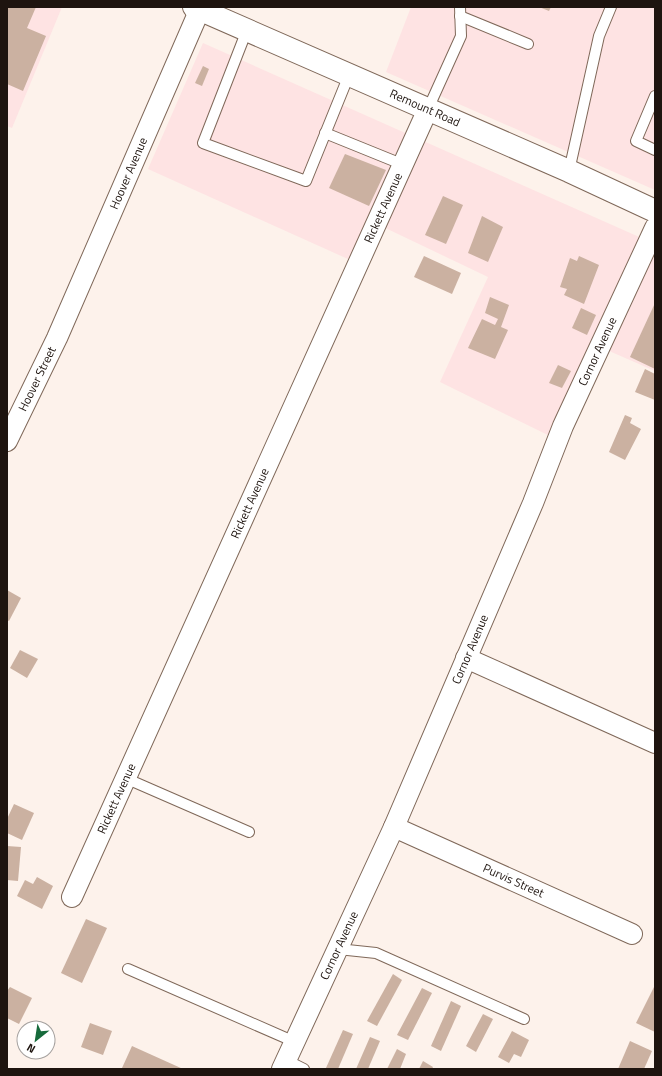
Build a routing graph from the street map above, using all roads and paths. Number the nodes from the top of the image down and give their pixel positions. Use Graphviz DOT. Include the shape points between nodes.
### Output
graph roads {
  1 [pos="611,7"];
  2 [pos="197,8"];
  3 [pos="460,12"];
  4 [pos="247,30"];
  5 [pos="528,44"];
  6 [pos="349,74"];
  7 [pos="655,96"];
  8 [pos="428,109"];
  9 [pos="325,133"];
  10 [pos="655,150"];
  11 [pos="404,165"];
  12 [pos="569,171"];
  13 [pos="655,211"];
  14 [pos="655,228"];
  15 [pos="57,338"];
  16 [pos="7,441"];
  17 [pos="466,658"];
  18 [pos="655,743"];
  19 [pos="126,778"];
  20 [pos="394,828"];
  21 [pos="249,832"];
  22 [pos="72,897"];
  23 [pos="632,934"];
  24 [pos="338,949"];
  25 [pos="128,969"];
  26 [pos="524,1020"];
  27 [pos="295,1042"];
  28 [pos="284,1065"];
  29 [pos="304,1069"];
  1 -- 12 [label="lane" via="599,36"];
  2 -- 4 [label="main road, Remount Road"];
  2 -- 15 [label="street, Hoover Avenue"];
  3 -- 5 [label="lane"];
  3 -- 8 [label="lane" via="461,36"];
  4 -- 6 [label="main road, Remount Road"];
  4 -- 9 [label="lane" via="203,143 306,181"];
  6 -- 8 [label="main road, Remount Road"];
  6 -- 9 [label="lane"];
  7 -- 10 [label="lane" via="636,141"];
  8 -- 11 [label="street, Rickett Avenue"];
  8 -- 12 [label="main road, Remount Road"];
  9 -- 11 [label="lane"];
  11 -- 19 [label="street, Rickett Avenue"];
  12 -- 13 [label="main road, Remount Road"];
  14 -- 17 [label="street, Cornor Avenue" via="563,426 533,503"];
  15 -- 16 [label="street, Hoover Street"];
  17 -- 18 [label="street"];
  17 -- 20 [label="street, Cornor Avenue"];
  19 -- 21 [label="lane"];
  19 -- 22 [label="street, Rickett Avenue"];
  20 -- 23 [label="street, Purvis Street"];
  20 -- 24 [label="street, Cornor Avenue"];
  24 -- 26 [label="lane" via="376,953"];
  24 -- 27 [label="street, Cornor Avenue"];
  25 -- 27 [label="lane"];
  27 -- 28 [label="street, Cornor Avenue"];
  28 -- 29 [label="lane"];
}
